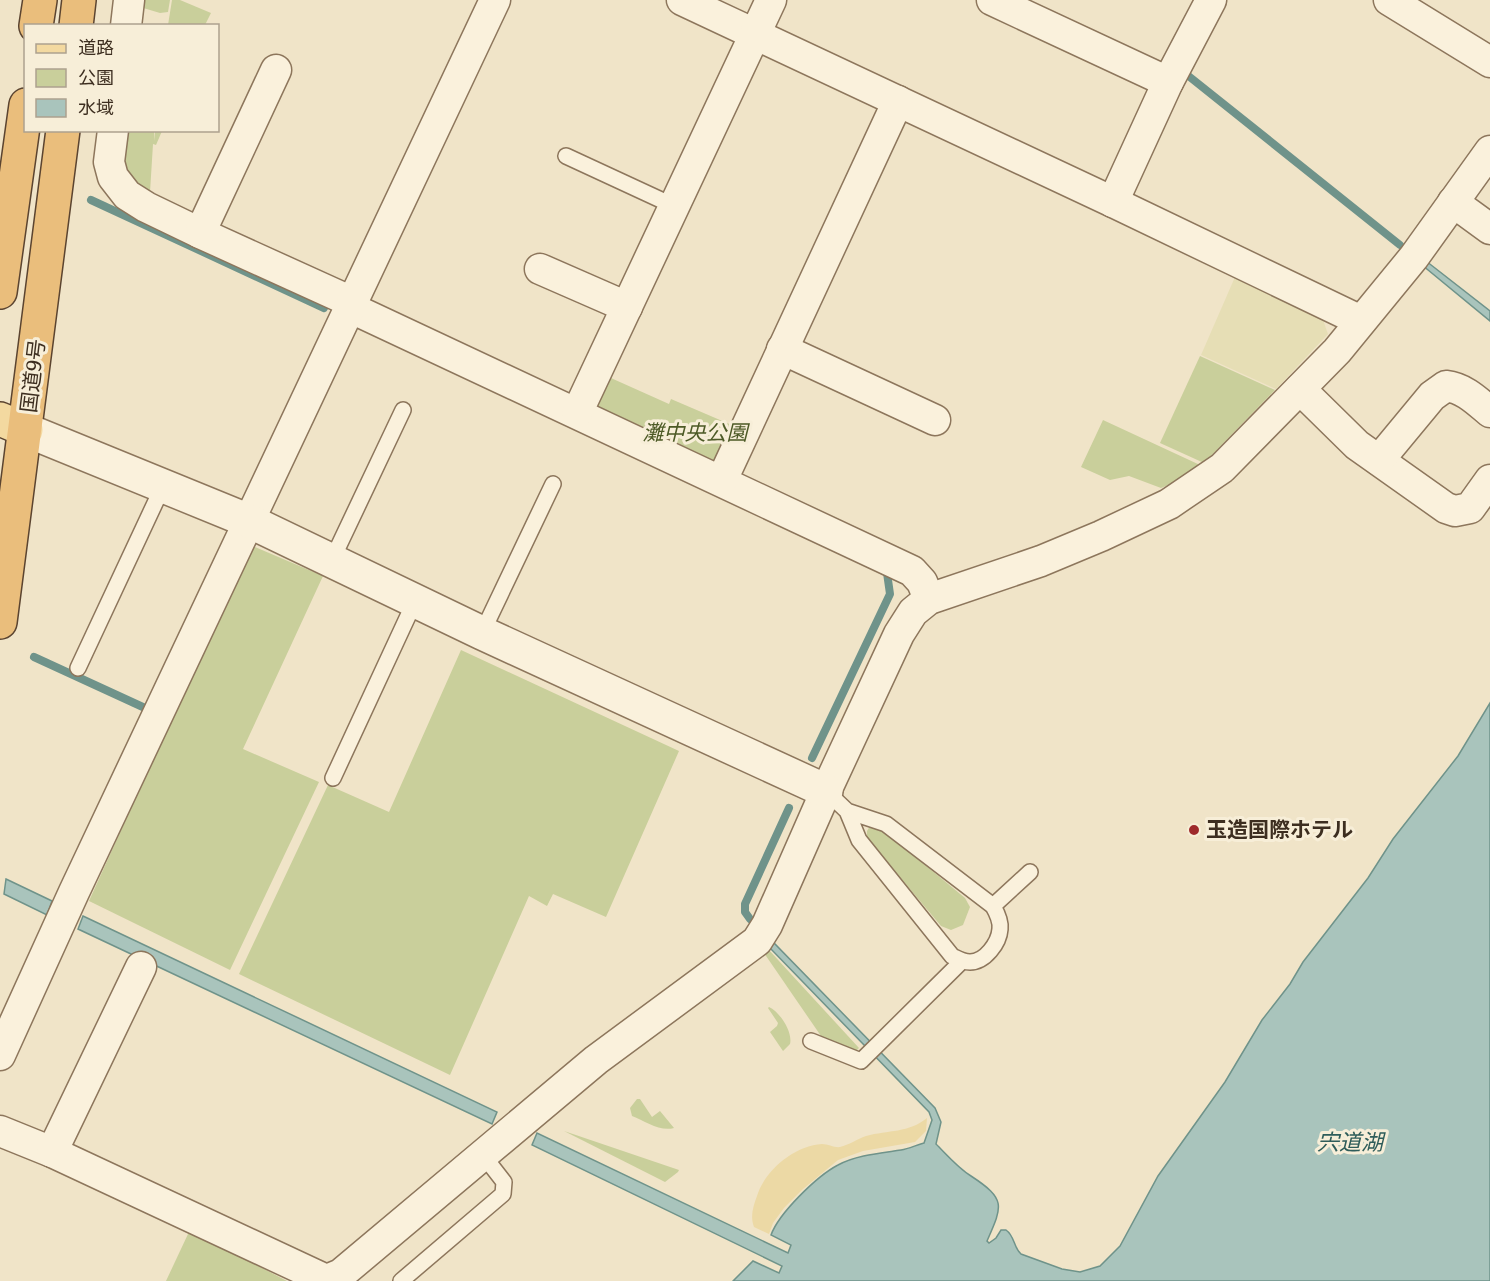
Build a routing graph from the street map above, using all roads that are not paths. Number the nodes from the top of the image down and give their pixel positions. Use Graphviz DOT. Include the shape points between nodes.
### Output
graph roads {
  1 [pos="40,0"];
  2 [pos="79,0"];
  3 [pos="129,0"];
  4 [pos="495,0"];
  5 [pos="682,0"];
  6 [pos="771,0"];
  7 [pos="992,0"];
  8 [pos="1211,0"];
  9 [pos="1389,0"];
  10 [pos="36,24"];
  11 [pos="76,24"];
  12 [pos="126,24"];
  13 [pos="754,34"];
  14 [pos="1490,62"];
  15 [pos="276,70"];
  16 [pos="1168,82"];
  17 [pos="898,101"];
  18 [pos="24,119"];
  19 [pos="63,132"];
  20 [pos="113,132"];
  21 [pos="1490,151"];
  22 [pos="566,156"];
  23 [pos="1113,202"];
  24 [pos="1453,202"];
  25 [pos="674,206"];
  26 [pos="1490,229"];
  27 [pos="200,233"];
  28 [pos="540,268"];
  29 [pos="0,292"];
  30 [pos="350,304"];
  31 [pos="627,307"];
  32 [pos="1361,321"];
  33 [pos="782,349"];
  34 [pos="1299,389"];
  35 [pos="403,410"];
  36 [pos="1490,412"];
  37 [pos="577,413"];
  38 [pos="935,420"];
  39 [pos="13,424"];
  40 [pos="1379,460"];
  41 [pos="722,480"];
  42 [pos="1490,480"];
  43 [pos="554,484"];
  44 [pos="163,486"];
  45 [pos="249,520"];
  46 [pos="332,561"];
  47 [pos="929,599"];
  48 [pos="415,601"];
  49 [pos="0,622"];
  50 [pos="483,633"];
  51 [pos="78,668"];
  52 [pos="333,778"];
  53 [pos="836,801"];
  54 [pos="1030,872"];
  55 [pos="993,906"];
  56 [pos="962,961"];
  57 [pos="141,968"];
  58 [pos="811,1041"];
  59 [pos="0,1055"];
  60 [pos="0,1131"];
  61 [pos="503,1138"];
  62 [pos="52,1152"];
  63 [pos="337,1279"];
  64 [pos="401,1281"];
  1 -- 10 [label="highway"];
  2 -- 11 [label="highway"];
  3 -- 12 [label="street"];
  4 -- 30 [label="street"];
  5 -- 13 [label="street"];
  6 -- 13 [label="street"];
  7 -- 16 [label="street"];
  8 -- 16 [label="street"];
  9 -- 14 [label="street"];
  13 -- 17 [label="street"];
  13 -- 25 [label="street"];
  15 -- 27 [label="street"];
  16 -- 23 [label="street"];
  17 -- 23 [label="street"];
  17 -- 33 [label="street"];
  18 -- 29 [label="highway"];
  19 -- 39 [label="highway, 国道9号"];
  20 -- 27 [label="street" via="109,162 113,177 127,195"];
  21 -- 24 [label="street"];
  22 -- 25 [label="lane"];
  23 -- 32 [label="street"];
  24 -- 26 [label="street"];
  24 -- 32 [label="street"];
  25 -- 31 [label="street"];
  27 -- 30 [label="street"];
  28 -- 31 [label="street"];
  30 -- 37 [label="street"];
  30 -- 45 [label="street"];
  31 -- 37 [label="street"];
  32 -- 34 [label="street"];
  33 -- 38 [label="street"];
  33 -- 41 [label="street"];
  34 -- 40 [label="street" via="1357,445"];
  34 -- 47 [label="street" via="1222,468 1169,504 1041,561"];
  35 -- 46 [label="lane"];
  36 -- 40 [label="street" via="1464,391 1446,386 1432,396"];
  37 -- 41 [label="street"];
  39 -- 44 [label="street"];
  39 -- 49 [label="highway, 国道9号"];
  40 -- 42 [label="street" via="1455,511 1470,508"];
  41 -- 47 [label="street" via="912,571"];
  43 -- 50 [label="lane"];
  44 -- 45 [label="street"];
  44 -- 51 [label="lane"];
  45 -- 46 [label="street"];
  45 -- 59 [label="street"];
  46 -- 48 [label="street"];
  47 -- 53 [label="street" via="913,612 899,634"];
  48 -- 50 [label="street"];
  48 -- 52 [label="lane"];
  50 -- 53 [label="street"];
  53 -- 55 [label="lane" via="886,824"];
  53 -- 56 [label="lane" via="859,840 952,956"];
  53 -- 61 [label="street" via="757,941 596,1060"];
  54 -- 55 [label="lane"];
  55 -- 56 [label="lane" via="1001,927 993,947 980,959"];
  56 -- 58 [label="lane" via="867,1057 858,1060"];
  57 -- 62 [label="street"];
  60 -- 62 [label="street"];
  61 -- 63 [label="street"];
  61 -- 64 [label="lane" via="502,1194"];
  62 -- 63 [label="street" via="312,1274"];
}
